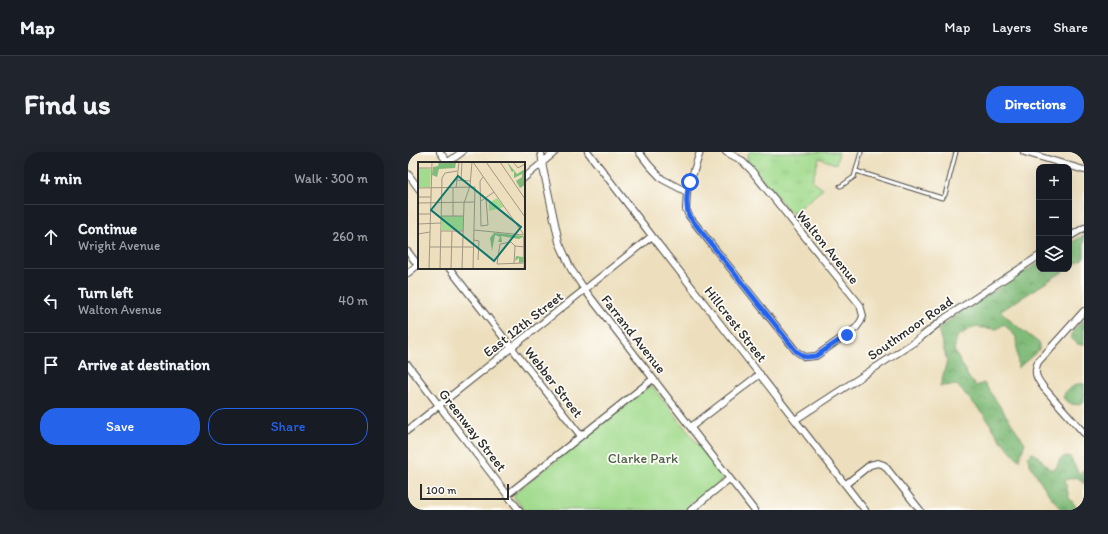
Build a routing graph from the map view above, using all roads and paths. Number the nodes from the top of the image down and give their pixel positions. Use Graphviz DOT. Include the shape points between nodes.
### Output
graph roads {
  1 [pos="440,152"];
  2 [pos="462,152"];
  3 [pos="541,152"];
  4 [pos="555,152"];
  5 [pos="588,152"];
  6 [pos="640,152"];
  7 [pos="700,152"];
  8 [pos="726,152"];
  9 [pos="861,152"];
  10 [pos="956,152"];
  11 [pos="1024,152"];
  12 [pos="447,162"];
  13 [pos="449,162"];
  14 [pos="542,163"];
  15 [pos="1084,170"];
  16 [pos="856,171"];
  17 [pos="408,174"];
  18 [pos="525,177"];
  19 [pos="840,186"];
  20 [pos="418,187"];
  21 [pos="687,192"];
  22 [pos="1084,228"];
  23 [pos="652,236"];
  24 [pos="1071,236"];
  25 [pos="408,252"];
  26 [pos="1036,258"];
  27 [pos="418,263"];
  28 [pos="418,265"];
  29 [pos="450,269"];
  30 [pos="408,273"];
  31 [pos="585,290"];
  32 [pos="1084,311"];
  33 [pos="512,348"];
  34 [pos="408,365"];
  35 [pos="760,374"];
  36 [pos="653,379"];
  37 [pos="439,406"];
  38 [pos="796,420"];
  39 [pos="691,427"];
  40 [pos="408,430"];
  41 [pos="1084,433"];
  42 [pos="581,436"];
  43 [pos="730,478"];
  44 [pos="846,484"];
  45 [pos="508,494"];
  46 [pos="519,510"];
  47 [pos="691,510"];
  48 [pos="754,510"];
  49 [pos="865,510"];
  50 [pos="920,510"];
  1 -- 12 [label="street"];
  2 -- 13 [label="street"];
  3 -- 14 [label="street, Farrand Avenue"];
  4 -- 14 [label="street"];
  5 -- 23 [label="street, Hillcrest Street"];
  6 -- 21 [label="street" via="662,179"];
  7 -- 21 [label="street"];
  8 -- 21 [label="street, Walton Avenue" via="741,160 751,170 860,305 863,316 856,328 816,356 805,357 796,351 689,216 686,209"];
  9 -- 16 [label="lane"];
  10 -- 16 [label="lane" via="942,198"];
  11 -- 15 [label="street"];
  14 -- 18 [label="street"];
  14 -- 31 [label="street, Farrand Avenue" via="559,242 570,269"];
  16 -- 19 [label="lane" via="854,177"];
  17 -- 20 [label="street"];
  22 -- 24 [label="street"];
  23 -- 31 [label="street, East 12th Street"];
  23 -- 35 [label="street, Hillcrest Street"];
  25 -- 27 [label="street"];
  26 -- 38 [label="street, Southmoor Road"];
  28 -- 30 [label="street"];
  29 -- 33 [label="street, Webber Street"];
  31 -- 33 [label="street, East 12th Street"];
  31 -- 36 [label="street, Farrand Avenue"];
  32 -- 41 [label="street" via="1038,362 1035,371 1044,388"];
  33 -- 37 [label="street, East 12th Street"];
  33 -- 42 [label="street, Webber Street"];
  34 -- 37 [label="street, Greenway Street"];
  35 -- 38 [label="street, Hillcrest Street"];
  35 -- 39 [label="street"];
  36 -- 39 [label="street, Farrand Avenue"];
  36 -- 42 [label="street"];
  37 -- 40 [label="street, East 12th Street"];
  37 -- 45 [label="street, Greenway Street"];
  38 -- 44 [label="street, Hillcrest Street"];
  39 -- 43 [label="street, Farrand Avenue"];
  42 -- 45 [label="street"];
  43 -- 47 [label="street"];
  43 -- 48 [label="street, Farrand Avenue"];
  44 -- 49 [label="street, Hillcrest Street"];
  44 -- 50 [label="street" via="870,465 884,465"];
  45 -- 46 [label="street, Greenway Street"];
}
